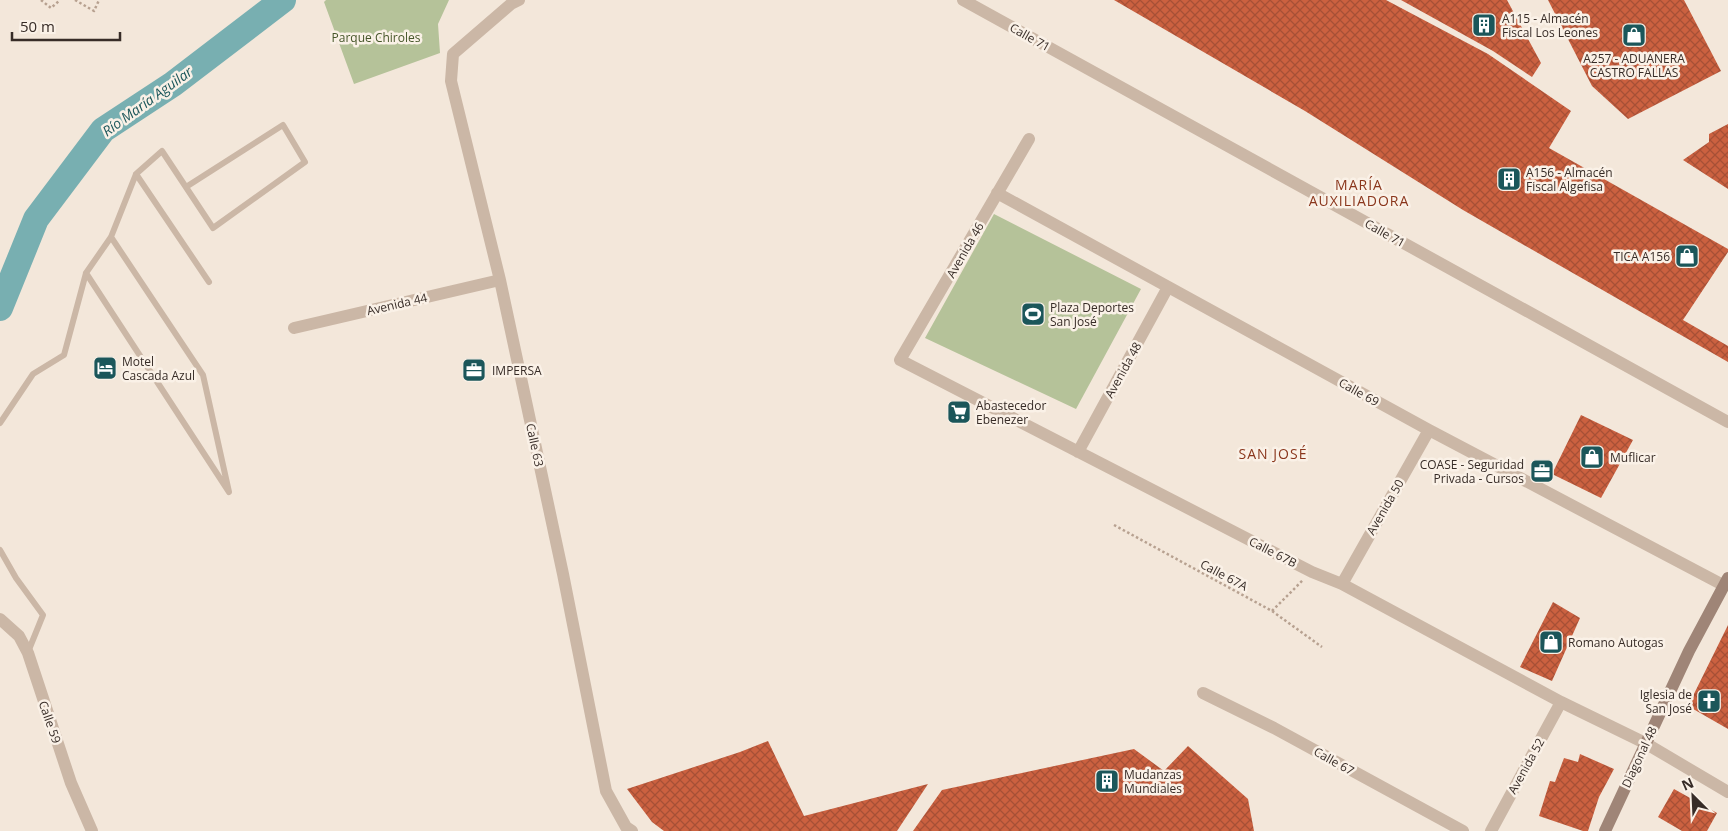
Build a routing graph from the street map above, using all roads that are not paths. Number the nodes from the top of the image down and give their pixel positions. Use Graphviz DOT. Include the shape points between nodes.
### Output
graph roads {
  1 [pos="519,0"];
  2 [pos="963,0"];
  3 [pos="1029,139"];
  4 [pos="136,174"];
  5 [pos="186,187"];
  6 [pos="997,193"];
  7 [pos="111,237"];
  8 [pos="86,274"];
  9 [pos="500,280"];
  10 [pos="209,282"];
  11 [pos="1168,287"];
  12 [pos="294,328"];
  13 [pos="900,360"];
  14 [pos="1728,422"];
  15 [pos="0,423"];
  16 [pos="1429,430"];
  17 [pos="1078,452"];
  18 [pos="0,550"];
  19 [pos="1726,581"];
  20 [pos="1342,584"];
  21 [pos="0,619"];
  22 [pos="28,653"];
  23 [pos="1204,693"];
  24 [pos="1561,702"];
  25 [pos="1645,743"];
  26 [pos="1728,792"];
  27 [pos="1606,830"];
  28 [pos="92,831"];
  29 [pos="632,831"];
  30 [pos="1463,831"];
  31 [pos="1491,831"];
  1 -- 9 [label="street, Calle 63" via="453,54 451,81"];
  2 -- 14 [label="street, Calle 71"];
  3 -- 6 [label="street, Avenida 46"];
  4 -- 5 [label="lane" via="162,151"];
  4 -- 7 [label="lane"];
  4 -- 10 [label="lane"];
  5 -- 5 [label="lane" via="213,228 306,162 284,124"];
  6 -- 11 [label="street, Calle 69"];
  6 -- 13 [label="street, Avenida 46"];
  7 -- 8 [label="lane"];
  7 -- 8 [label="lane" via="204,375 229,492"];
  8 -- 15 [label="lane" via="64,355 33,374"];
  9 -- 12 [label="street, Avenida 44"];
  9 -- 29 [label="street, Calle 63" via="606,791 626,827"];
  11 -- 16 [label="street, Calle 69"];
  11 -- 17 [label="street, Avenida 48"];
  13 -- 17 [label="street, Calle 67B"];
  16 -- 19 [label="street, Calle 69"];
  16 -- 20 [label="street, Avenida 50"];
  17 -- 20 [label="street, Calle 67B" via="1312,572"];
  18 -- 22 [label="lane" via="44,615"];
  19 -- 25 [label="street, Diagonal 48"];
  20 -- 24 [label="street, Calle 67B"];
  21 -- 22 [label="street, Calle 59" via="19,636"];
  22 -- 28 [label="street, Calle 59" via="71,783"];
  23 -- 30 [label="street, Calle 67"];
  24 -- 25 [label="street, Calle 67B"];
  24 -- 31 [label="street, Avenida 52"];
  25 -- 26 [label="street"];
  25 -- 27 [label="street, Diagonal 48"];
}
